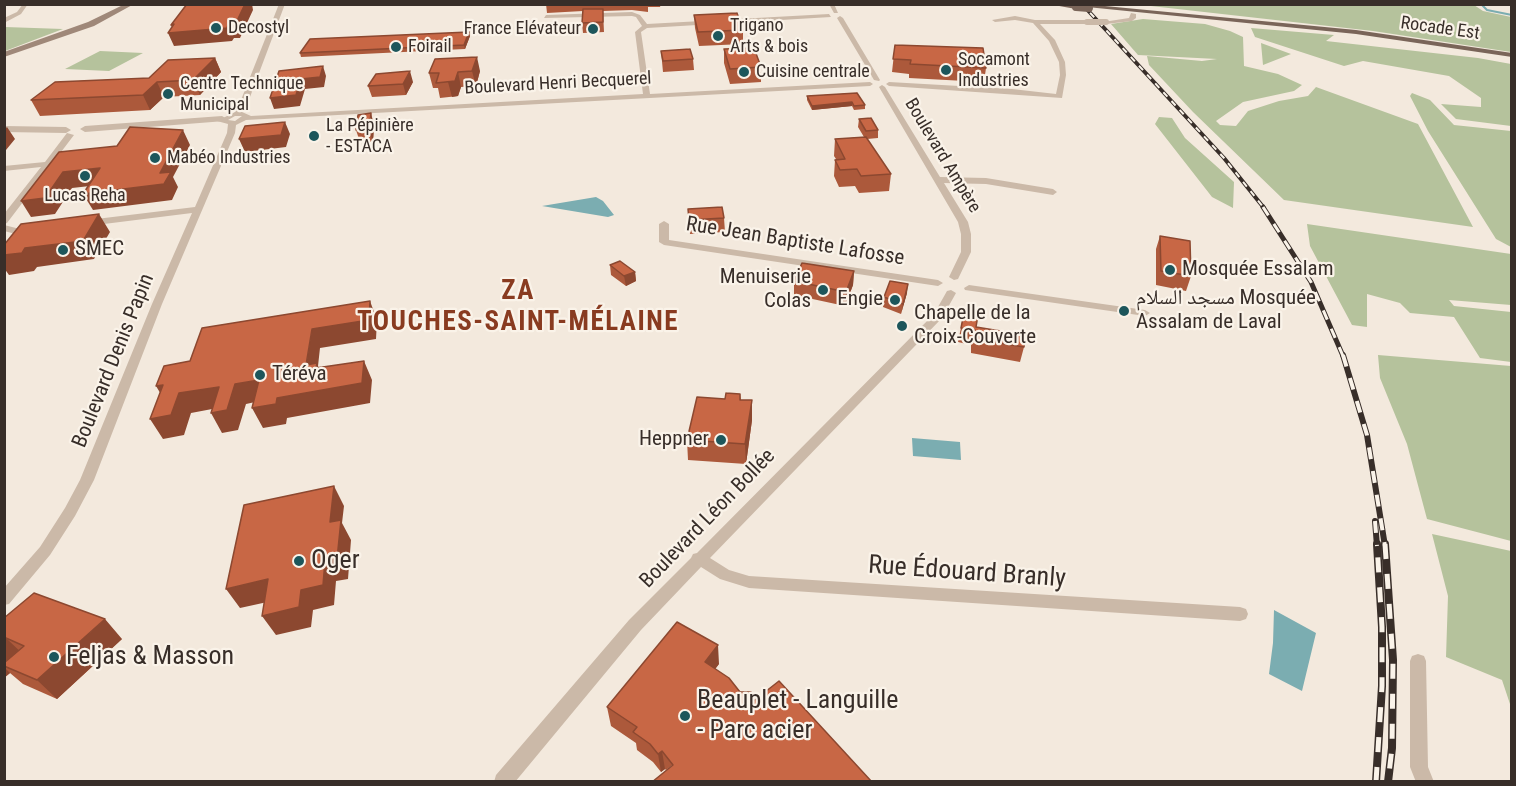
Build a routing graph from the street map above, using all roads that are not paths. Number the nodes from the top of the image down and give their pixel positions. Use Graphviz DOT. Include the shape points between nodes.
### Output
graph roads {
  1 [pos="26,4"];
  2 [pos="282,4"];
  3 [pos="831,4"];
  4 [pos="1051,4"];
  5 [pos="130,5"];
  6 [pos="1076,6"];
  7 [pos="1088,7"];
  8 [pos="1134,9"];
  9 [pos="838,15"];
  10 [pos="546,17"];
  11 [pos="995,20"];
  12 [pos="4,21"];
  13 [pos="1035,22"];
  14 [pos="645,26"];
  15 [pos="4,55"];
  16 [pos="1512,57"];
  17 [pos="880,84"];
  18 [pos="647,96"];
  19 [pos="237,114"];
  20 [pos="247,118"];
  21 [pos="222,119"];
  22 [pos="232,123"];
  23 [pos="4,129"];
  24 [pos="68,132"];
  25 [pos="47,164"];
  26 [pos="4,169"];
  27 [pos="940,180"];
  28 [pos="1053,192"];
  29 [pos="199,209"];
  30 [pos="4,221"];
  31 [pos="664,224"];
  32 [pos="78,225"];
  33 [pos="4,228"];
  34 [pos="44,229"];
  35 [pos="954,277"];
  36 [pos="938,283"];
  37 [pos="969,288"];
  38 [pos="951,293"];
  39 [pos="1145,313"];
  40 [pos="698,558"];
  41 [pos="4,599"];
  42 [pos="1240,614"];
  43 [pos="1418,661"];
  44 [pos="503,782"];
  45 [pos="1425,782"];
  1 -- 12 [label="street"];
  2 -- 19 [label="street"];
  3 -- 9 [label="street, Boulevard Ampère"];
  4 -- 6 [label="main road, Rocade Est"];
  5 -- 15 [label="main road"];
  6 -- 7 [label="main road, Rocade Est, bridge"];
  7 -- 16 [label="main road, Rocade Est" via="1345,33"];
  8 -- 13 [label="street, bridge" via="1130,20"];
  9 -- 14 [label="street"];
  9 -- 17 [label="street, Boulevard Ampère"];
  10 -- 14 [label="street" via="632,14"];
  11 -- 13 [label="street" via="1016,18"];
  13 -- 17 [label="street, Boulevard Henri Becquerel" via="1059,51 1063,75 1059,96"];
  14 -- 18 [label="street" via="638,32"];
  17 -- 18 [label="street, Boulevard Henri Becquerel"];
  17 -- 27 [label="street, Boulevard Ampère"];
  18 -- 20 [label="street, Boulevard Henri Becquerel"];
  19 -- 20 [label="street"];
  19 -- 21 [label="street"];
  20 -- 22 [label="street"];
  21 -- 22 [label="street"];
  21 -- 24 [label="street"];
  22 -- 29 [label="street, Boulevard Denis Papin" via="231,134"];
  23 -- 24 [label="street"];
  24 -- 25 [label="street"];
  25 -- 26 [label="street"];
  25 -- 30 [label="street"];
  27 -- 28 [label="street" via="986,181"];
  27 -- 35 [label="street, Boulevard Ampère" via="966,234 966,252"];
  29 -- 32 [label="street"];
  29 -- 41 [label="street, Boulevard Denis Papin" via="87,480 45,551"];
  31 -- 36 [label="street, Rue Jean Baptiste Lafosse" via="664,242"];
  33 -- 34 [label="street" via="20,232"];
  35 -- 36 [label="street" via="945,277"];
  35 -- 37 [label="street" via="967,282"];
  36 -- 38 [label="street"];
  37 -- 38 [label="street"];
  37 -- 39 [label="street"];
  38 -- 40 [label="street, Boulevard Léon Bollée" via="938,316"];
  40 -- 42 [label="street, Rue Édouard Branly" via="725,575 748,582"];
  40 -- 44 [label="street, Boulevard Léon Bollée" via="635,624"];
  43 -- 45 [label="street" via="1419,767"];
}
